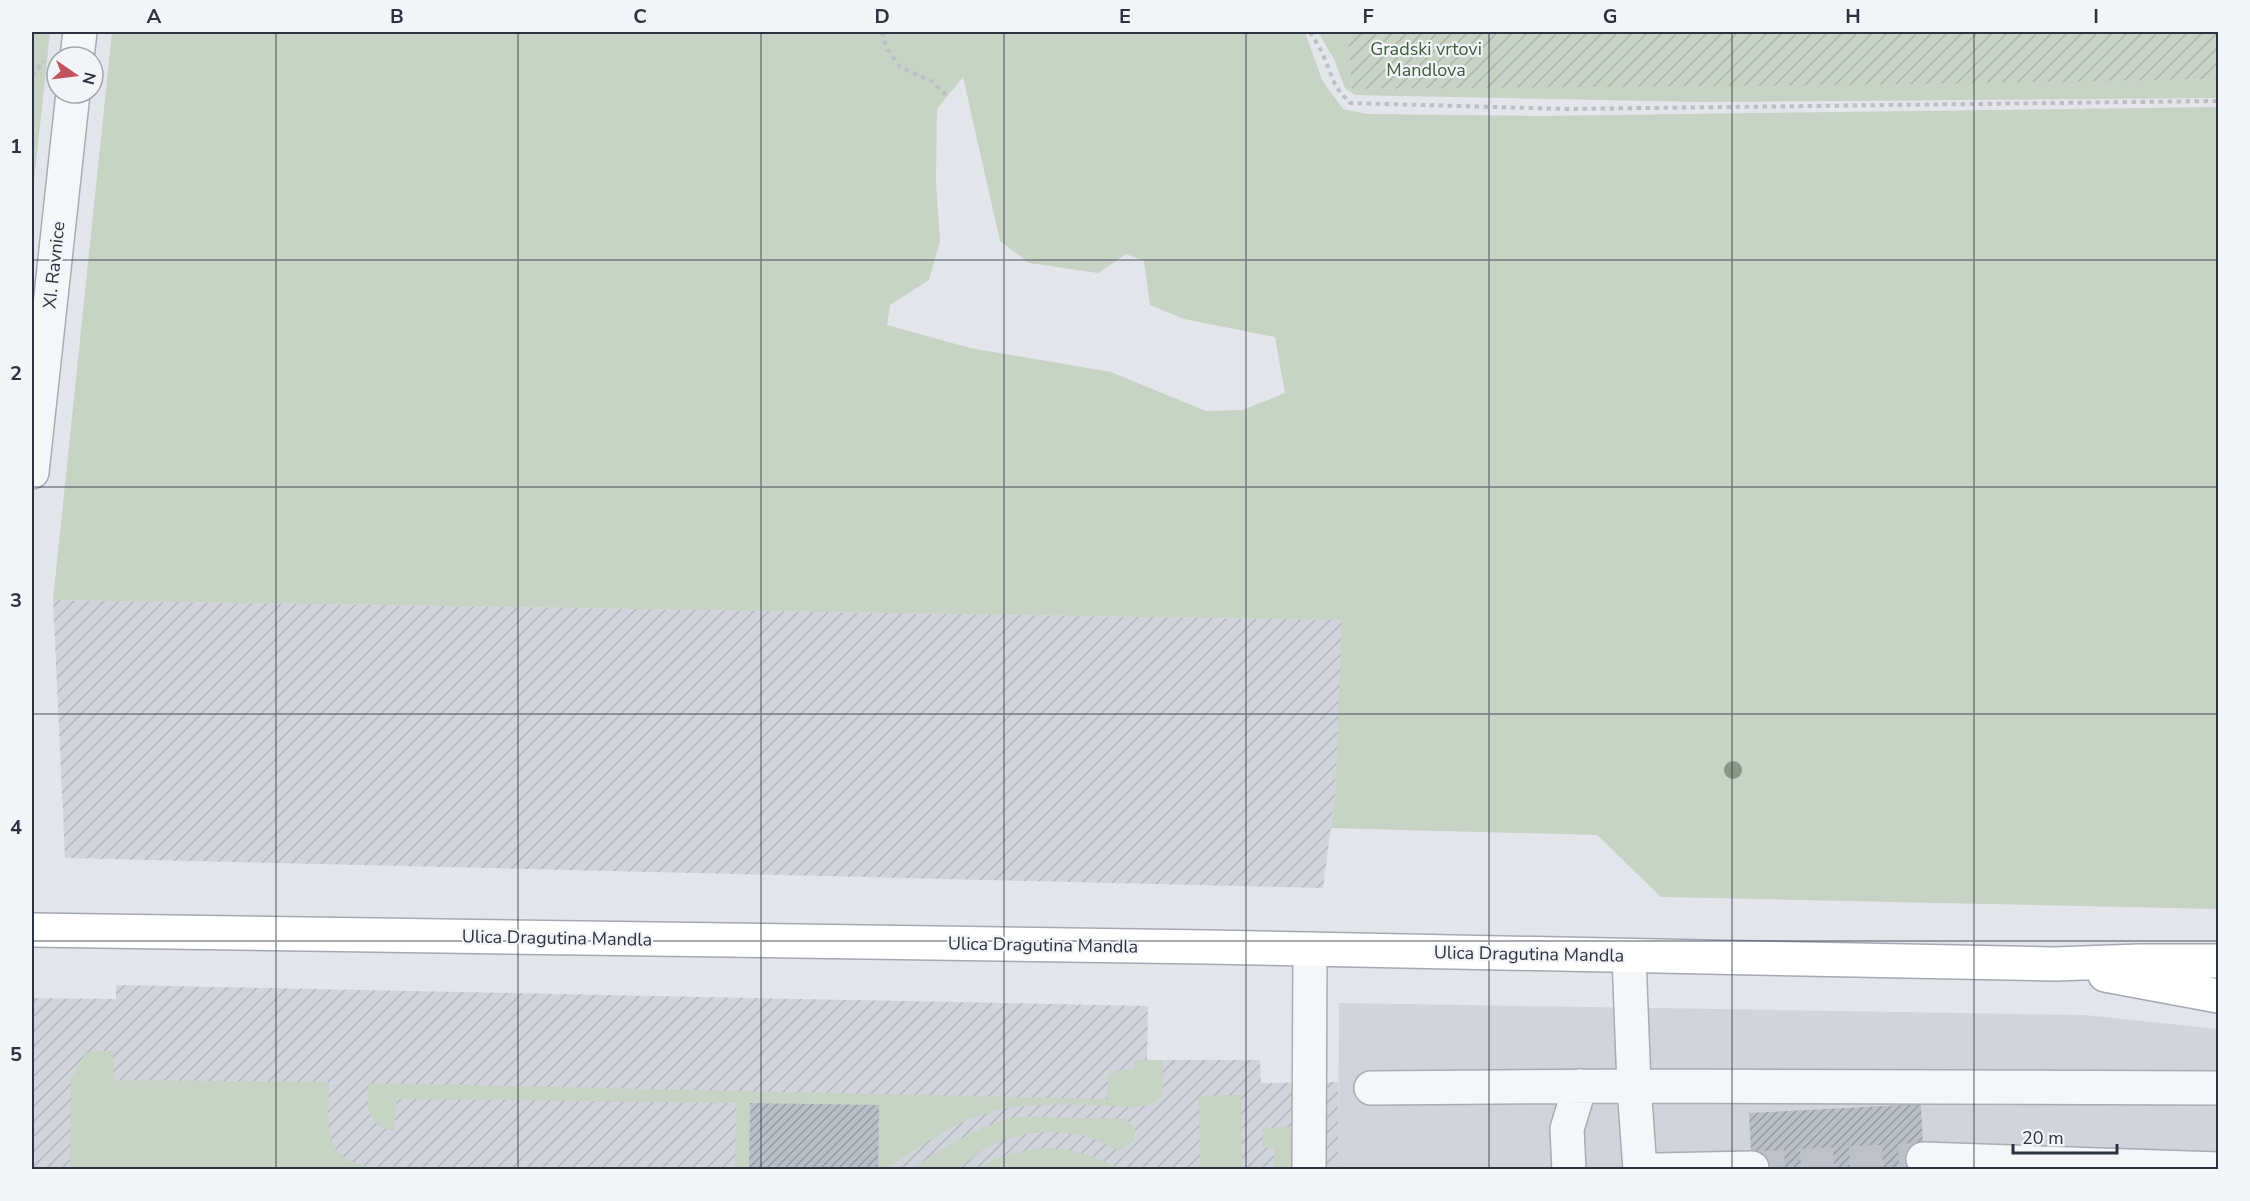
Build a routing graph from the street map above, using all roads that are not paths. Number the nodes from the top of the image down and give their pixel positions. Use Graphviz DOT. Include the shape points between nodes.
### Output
graph roads {
  1 [pos="72,105"];
  2 [pos="32,472"];
  3 [pos="32,930"];
  4 [pos="1310,949"];
  5 [pos="1629,956"];
  6 [pos="2218,961"];
  7 [pos="2054,964"];
  8 [pos="2218,996"];
  9 [pos="1580,1086"];
  10 [pos="1634,1086"];
  11 [pos="1371,1088"];
  12 [pos="2218,1088"];
  13 [pos="1923,1159"];
  14 [pos="1752,1168"];
  15 [pos="2155,1168"];
  16 [pos="2198,1169"];
  17 [pos="2213,1169"];
  18 [pos="2218,1169"];
  19 [pos="1309,1170"];
  20 [pos="1569,1170"];
  21 [pos="1640,1170"];
  22 [pos="1657,1170"];
  1 -- 2 [label="street, XI. Ravnice"];
  3 -- 4 [label="main road, Ulica Dragutina Mandla"];
  4 -- 5 [label="main road, Ulica Dragutina Mandla"];
  4 -- 19 [label="street"];
  5 -- 7 [label="main road, Ulica Dragutina Mandla"];
  5 -- 10 [label="street"];
  6 -- 7 [label="main road, Ulica Dragutina Mandla"];
  7 -- 8 [label="main road, Ulica Dragutina Mandla"];
  9 -- 10 [label="street"];
  9 -- 11 [label="street"];
  9 -- 20 [label="street" via="1567,1129"];
  10 -- 12 [label="street"];
  10 -- 21 [label="street"];
  13 -- 15 [label="street"];
  14 -- 22 [label="street"];
  15 -- 16 [label="street"];
  16 -- 17 [label="street"];
  17 -- 18 [label="street"];
}
